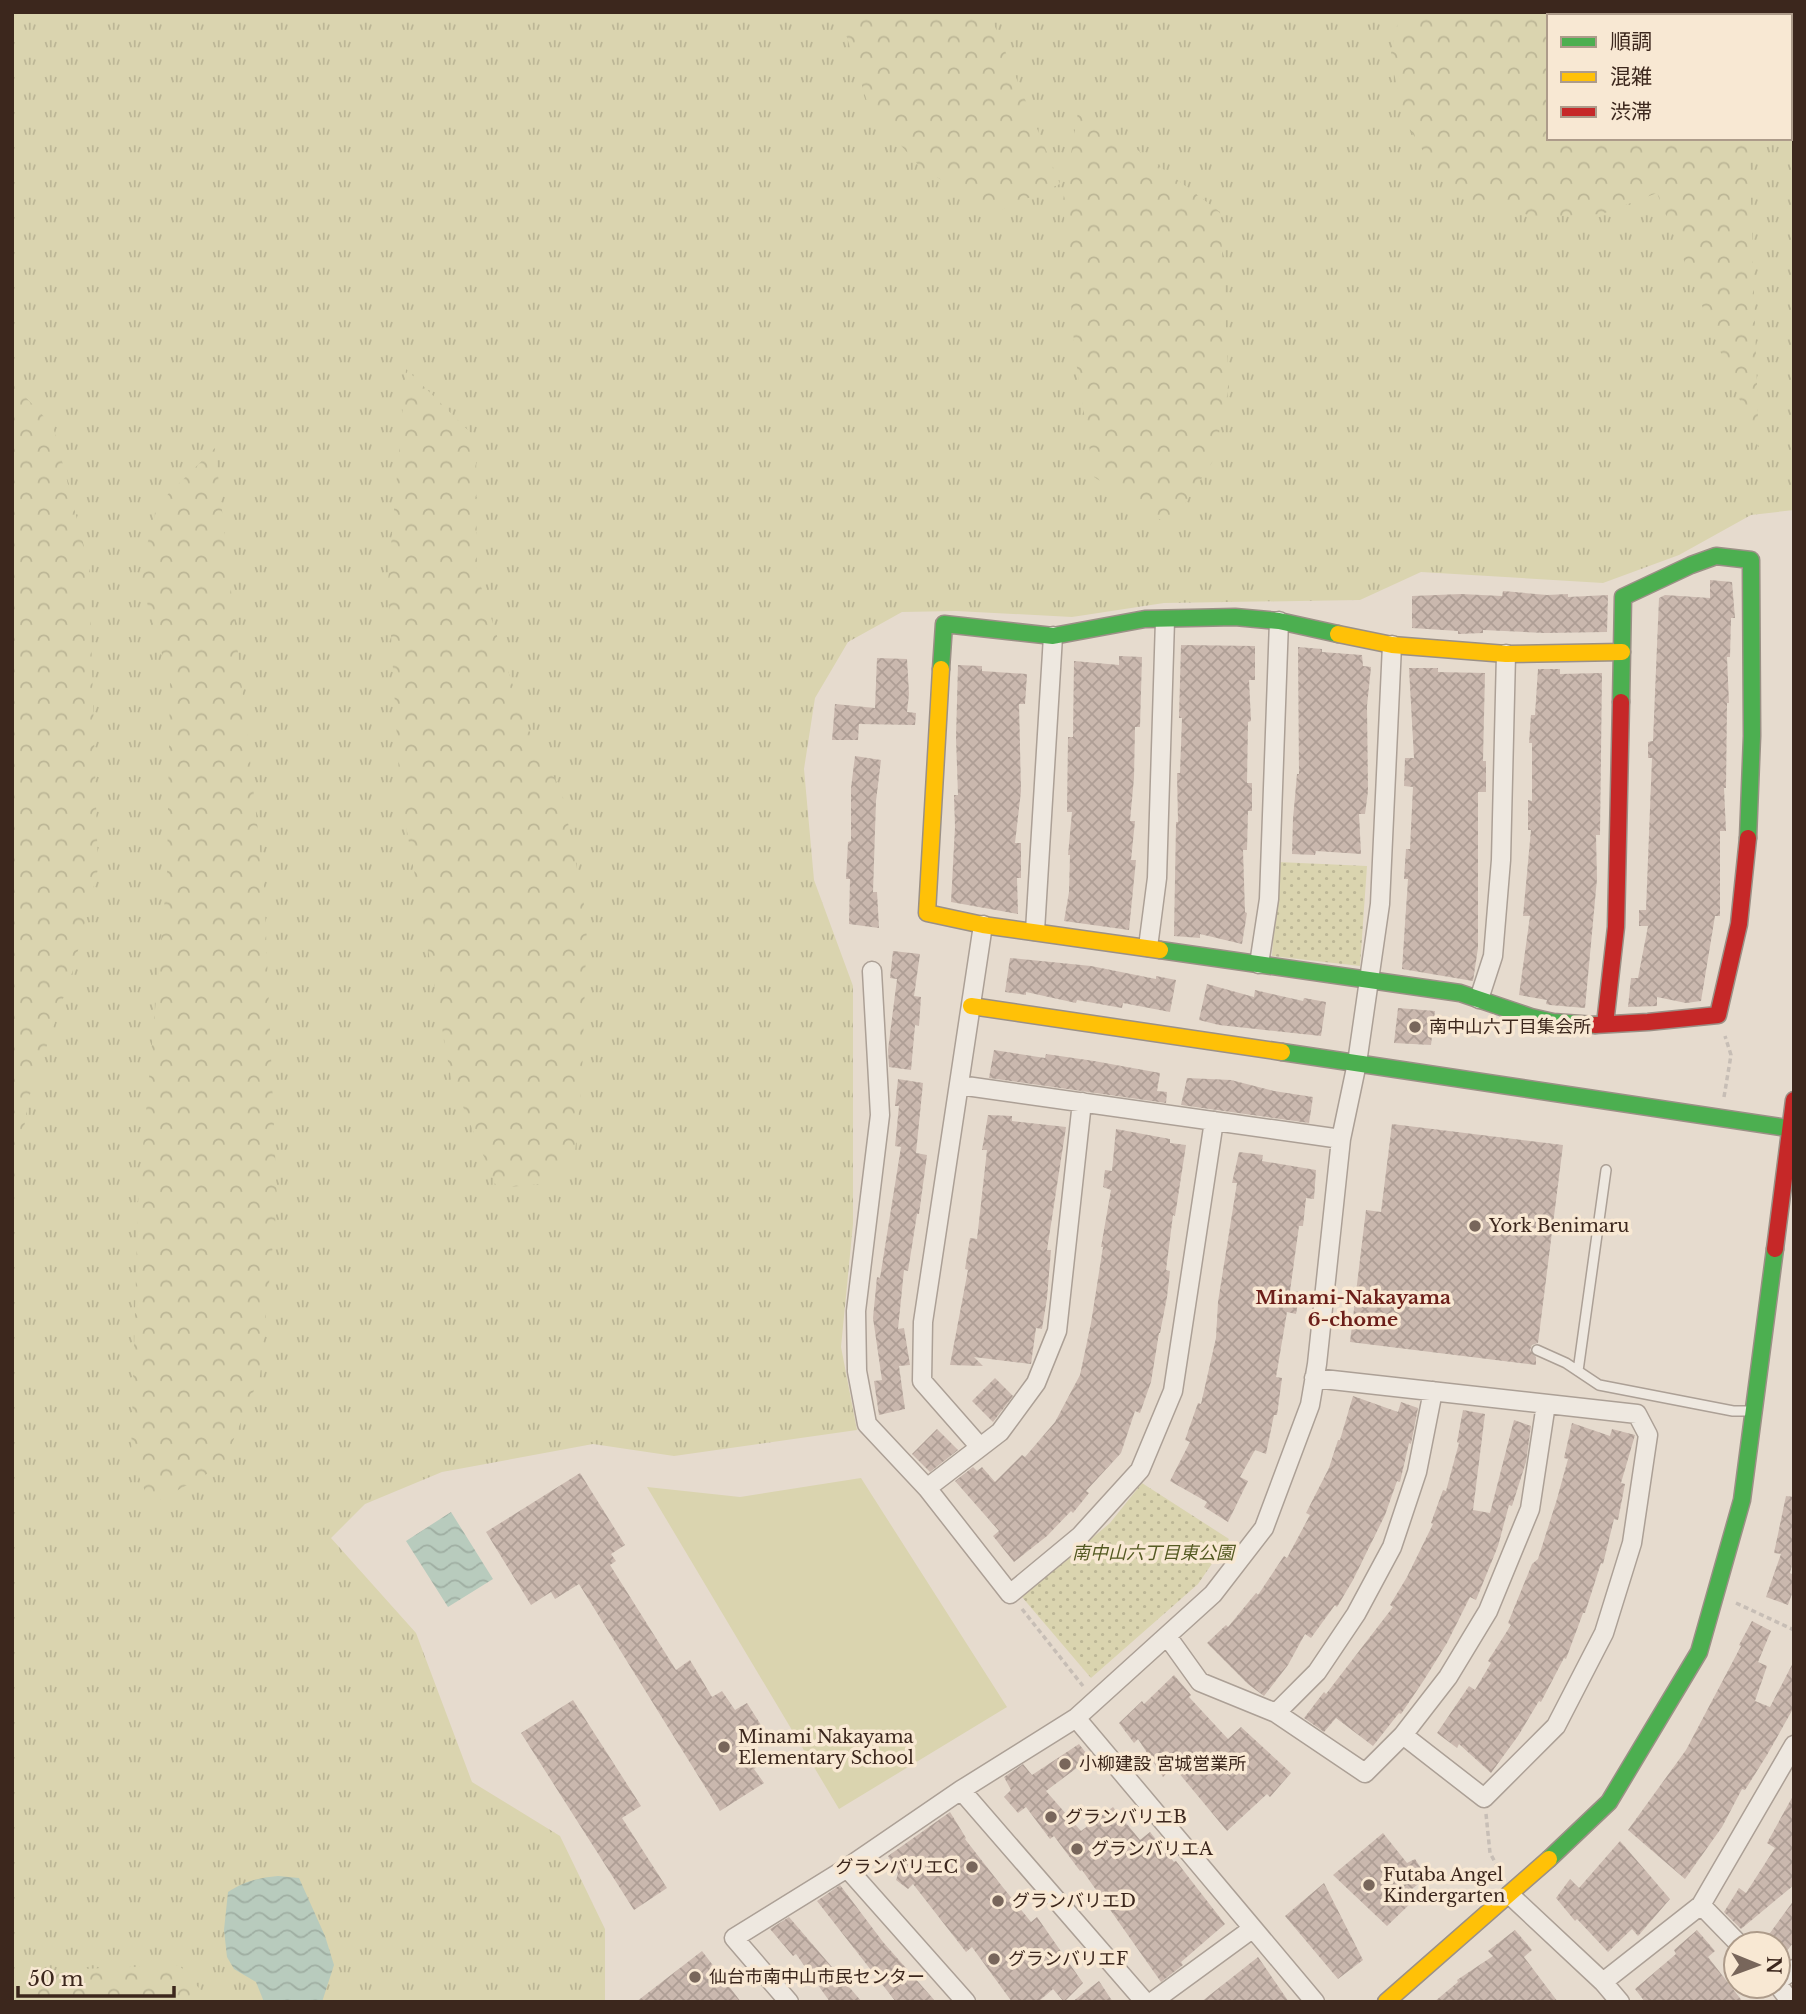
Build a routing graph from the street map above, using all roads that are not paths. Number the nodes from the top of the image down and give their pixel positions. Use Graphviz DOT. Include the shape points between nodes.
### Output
graph roads {
  1 [pos="1165,620"];
  2 [pos="1279,621"];
  3 [pos="1053,635"];
  4 [pos="1392,645"];
  5 [pos="1622,652"];
  6 [pos="1506,654"];
  7 [pos="983,925"];
  8 [pos="1035,931"];
  9 [pos="1148,947"];
  10 [pos="1259,964"];
  11 [pos="872,971"];
  12 [pos="1370,980"];
  13 [pos="1479,999"];
  14 [pos="971,1006"];
  15 [pos="1605,1024"];
  16 [pos="1357,1063"];
  17 [pos="959,1085"];
  18 [pos="1794,1100"];
  19 [pos="1082,1102"];
  20 [pos="1214,1121"];
  21 [pos="1791,1129"];
  22 [pos="1341,1139"];
  23 [pos="1606,1170"];
  24 [pos="1537,1350"];
  25 [pos="1578,1371"];
  26 [pos="1314,1378"];
  27 [pos="1433,1391"];
  28 [pos="1546,1404"];
  29 [pos="1754,1411"];
  30 [pos="980,1447"];
  31 [pos="927,1488"];
  32 [pos="1167,1636"];
  33 [pos="1276,1713"];
  34 [pos="1076,1718"];
  35 [pos="1404,1735"];
  36 [pos="1794,1745"];
  37 [pos="961,1790"];
  38 [pos="847,1868"];
  39 [pos="1510,1895"];
  40 [pos="1701,1905"];
  41 [pos="1252,1929"];
  42 [pos="1725,1930"];
  43 [pos="1604,1982"];
  44 [pos="789,2002"];
  45 [pos="966,2002"];
  46 [pos="1144,2002"];
  47 [pos="1152,2002"];
  48 [pos="1315,2002"];
  49 [pos="1387,2002"];
  50 [pos="1620,2002"];
  1 -- 2 [label="street" via="1235,617"];
  1 -- 3 [label="street" via="1145,619"];
  1 -- 9 [label="street" via="1157,878"];
  2 -- 4 [label="street"];
  2 -- 10 [label="street" via="1269,899"];
  3 -- 7 [label="street" via="944,624 927,914"];
  3 -- 8 [label="street"];
  4 -- 6 [label="street"];
  4 -- 12 [label="street" via="1380,904"];
  5 -- 6 [label="street"];
  5 -- 15 [label="street" via="1616,927"];
  5 -- 15 [label="street" via="1623,597 1716,556 1751,560 1746,863 1718,1015"];
  6 -- 13 [label="street" via="1499,888 1493,956"];
  7 -- 8 [label="street"];
  7 -- 14 [label="street"];
  8 -- 9 [label="street"];
  9 -- 10 [label="street"];
  10 -- 12 [label="street"];
  11 -- 31 [label="street" via="880,1115 856,1311 857,1371 867,1424"];
  12 -- 13 [label="street"];
  12 -- 16 [label="street"];
  13 -- 15 [label="street" via="1533,1018"];
  14 -- 16 [label="street"];
  14 -- 17 [label="street"];
  16 -- 21 [label="street"];
  16 -- 22 [label="street"];
  17 -- 19 [label="street"];
  17 -- 30 [label="street" via="923,1322 922,1381"];
  18 -- 21 [label="street"];
  19 -- 20 [label="street"];
  19 -- 30 [label="street" via="1057,1331 1036,1383 1000,1432"];
  20 -- 22 [label="street"];
  20 -- 31 [label="street" via="1173,1391 1140,1470 1080,1536 1010,1594"];
  21 -- 29 [label="street"];
  22 -- 26 [label="street"];
  23 -- 25 [label="lane"];
  24 -- 25 [label="lane"];
  25 -- 29 [label="lane" via="1599,1385"];
  26 -- 27 [label="street"];
  26 -- 32 [label="street" via="1310,1405 1264,1528 1213,1594"];
  27 -- 28 [label="street"];
  27 -- 33 [label="street" via="1417,1472 1392,1547 1356,1614 1317,1672"];
  28 -- 35 [label="street" via="1530,1509 1488,1611 1448,1677"];
  28 -- 35 [label="street" via="1637,1414 1648,1435 1634,1529 1604,1633 1556,1726 1484,1798"];
  29 -- 39 [label="street" via="1742,1500 1699,1653 1609,1802"];
  30 -- 31 [label="street"];
  32 -- 33 [label="street" via="1200,1682"];
  32 -- 34 [label="street"];
  33 -- 35 [label="street" via="1365,1773"];
  34 -- 37 [label="street"];
  34 -- 41 [label="street"];
  36 -- 40 [label="street"];
  37 -- 38 [label="street"];
  37 -- 46 [label="street"];
  38 -- 44 [label="street" via="734,1938"];
  38 -- 45 [label="street"];
  39 -- 43 [label="street"];
  39 -- 49 [label="street"];
  40 -- 42 [label="street"];
  40 -- 43 [label="street"];
  41 -- 47 [label="street"];
  41 -- 48 [label="street"];
  43 -- 50 [label="street"];
}
